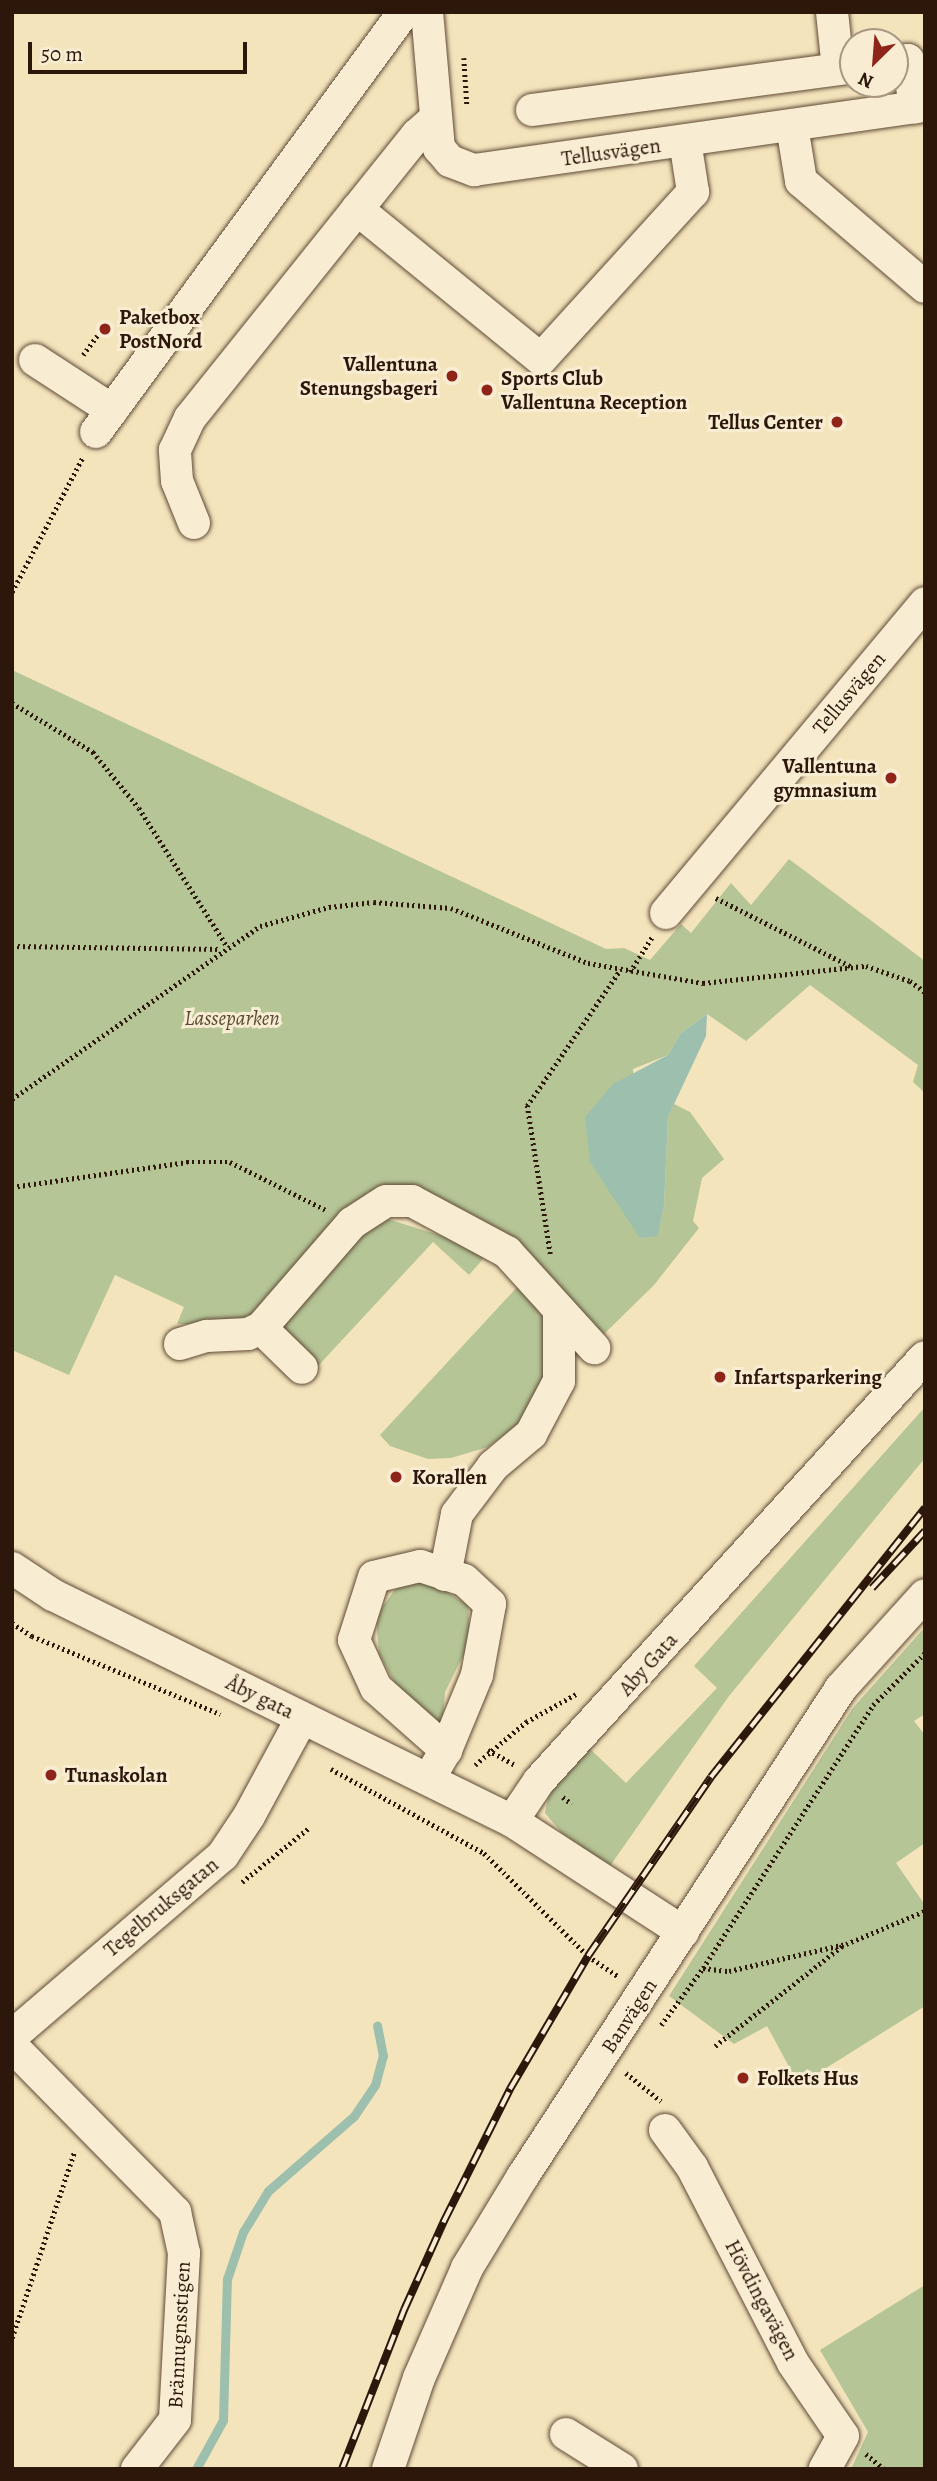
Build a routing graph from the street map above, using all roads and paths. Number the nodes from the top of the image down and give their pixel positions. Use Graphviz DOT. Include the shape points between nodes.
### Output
graph roads {
  1 [pos="404,12"];
  2 [pos="426,12"];
  3 [pos="832,12"];
  4 [pos="839,40"];
  5 [pos="909,64"];
  6 [pos="839,69"];
  7 [pos="920,107"];
  8 [pos="532,110"];
  9 [pos="435,119"];
  10 [pos="792,126"];
  11 [pos="685,141"];
  12 [pos="357,209"];
  13 [pos="925,286"];
  14 [pos="97,336"];
  15 [pos="90,346"];
  16 [pos="35,360"];
  17 [pos="104,421"];
  18 [pos="194,523"];
  19 [pos="12,592"];
  20 [pos="925,603"];
  21 [pos="12,703"];
  22 [pos="690,885"];
  23 [pos="666,913"];
  24 [pos="12,946"];
  25 [pos="224,948"];
  26 [pos="852,967"];
  27 [pos="620,970"];
  28 [pos="631,972"];
  29 [pos="925,992"];
  30 [pos="12,1099"];
  31 [pos="12,1187"];
  32 [pos="352,1223"];
  33 [pos="559,1310"];
  34 [pos="261,1328"];
  35 [pos="180,1344"];
  36 [pos="594,1348"];
  37 [pos="925,1357"];
  38 [pos="302,1368"];
  39 [pos="12,1568"];
  40 [pos="445,1574"];
  41 [pos="925,1595"];
  42 [pos="12,1623"];
  43 [pos="925,1653"];
  44 [pos="225,1716"];
  45 [pos="302,1718"];
  46 [pos="288,1746"];
  47 [pos="446,1751"];
  48 [pos="429,1779"];
  49 [pos="512,1821"];
  50 [pos="925,1911"];
  51 [pos="683,1932"];
  52 [pos="846,1944"];
  53 [pos="703,1968"];
  54 [pos="643,1994"];
  55 [pos="671,2011"];
  56 [pos="656,2032"];
  57 [pos="12,2036"];
  58 [pos="12,2046"];
  59 [pos="715,2046"];
  60 [pos="634,2063"];
  61 [pos="626,2073"];
  62 [pos="619,2084"];
  63 [pos="85,2119"];
  64 [pos="665,2130"];
  65 [pos="12,2339"];
  66 [pos="566,2434"];
  67 [pos="136,2469"];
  68 [pos="388,2469"];
  69 [pos="622,2469"];
  70 [pos="825,2469"];
  1 -- 17 [label="street"];
  2 -- 9 [label="street, Tellusvägen"];
  3 -- 4 [label="street"];
  5 -- 7 [label="street"];
  6 -- 8 [label="street"];
  7 -- 10 [label="street, Tellusvägen"];
  9 -- 11 [label="street, Tellusvägen" via="439,148 450,161 474,170"];
  9 -- 12 [label="street"];
  10 -- 11 [label="street, Tellusvägen"];
  10 -- 13 [label="street" via="801,181"];
  11 -- 12 [label="street" via="693,192 541,359"];
  12 -- 18 [label="street" via="190,418 175,450 177,481"];
  14 -- 15 [label="path"];
  16 -- 17 [label="street"];
  17 -- 19 [label="path"];
  20 -- 22 [label="street, Tellusvägen"];
  21 -- 25 [label="path" via="93,752 139,808"];
  22 -- 23 [label="street, Tellusvägen"];
  22 -- 26 [label="path"];
  23 -- 28 [label="path"];
  24 -- 25 [label="path"];
  25 -- 27 [label="path" via="260,926 328,907 374,902 451,908 588,963"];
  25 -- 30 [label="path"];
  26 -- 28 [label="path" via="703,983"];
  26 -- 29 [label="path" via="866,966 910,981"];
  27 -- 28 [label="path"];
  27 -- 33 [label="path" via="527,1106"];
  31 -- 32 [label="path" via="187,1162 230,1163"];
  32 -- 33 [label="street" via="386,1201 412,1201 507,1252"];
  32 -- 34 [label="street"];
  33 -- 36 [label="street"];
  33 -- 40 [label="street" via="559,1381 530,1434 493,1466 457,1514"];
  34 -- 35 [label="street"];
  34 -- 38 [label="street"];
  37 -- 49 [label="street, Aby Gata" via="539,1781"];
  39 -- 45 [label="street, Åby gata" via="53,1595"];
  40 -- 47 [label="street" via="464,1580 490,1604 477,1675"];
  40 -- 47 [label="street" via="420,1566 374,1577 354,1640 376,1688"];
  41 -- 51 [label="street, Banvägen" via="841,1688"];
  42 -- 44 [label="path" via="32,1636"];
  43 -- 53 [label="path" via="873,1705"];
  45 -- 46 [label="street, Tegelbruksgatan"];
  45 -- 48 [label="street, Åby gata"];
  46 -- 54 [label="path" via="484,1853 588,1956"];
  46 -- 57 [label="street, Tegelbruksgatan" via="223,1855"];
  47 -- 48 [label="street"];
  48 -- 49 [label="street, Åby gata"];
  49 -- 51 [label="street"];
  50 -- 52 [label="path"];
  51 -- 54 [label="street, Banvägen"];
  52 -- 53 [label="path" via="729,1971"];
  52 -- 59 [label="path"];
  53 -- 55 [label="path"];
  54 -- 55 [label="path"];
  54 -- 68 [label="street, Banvägen" via="467,2268 419,2378"];
  55 -- 56 [label="path"];
  58 -- 63 [label="street, Brännugnsstigen"];
  60 -- 61 [label="path"];
  61 -- 62 [label="path"];
  61 -- 64 [label="path" via="665,2104"];
  63 -- 65 [label="path"];
  63 -- 67 [label="street, Brännugnsstigen" via="175,2212 184,2253 175,2420"];
  64 -- 70 [label="street, Hövdingavägen" via="692,2167 793,2363 843,2436"];
  66 -- 69 [label="street"];
}
